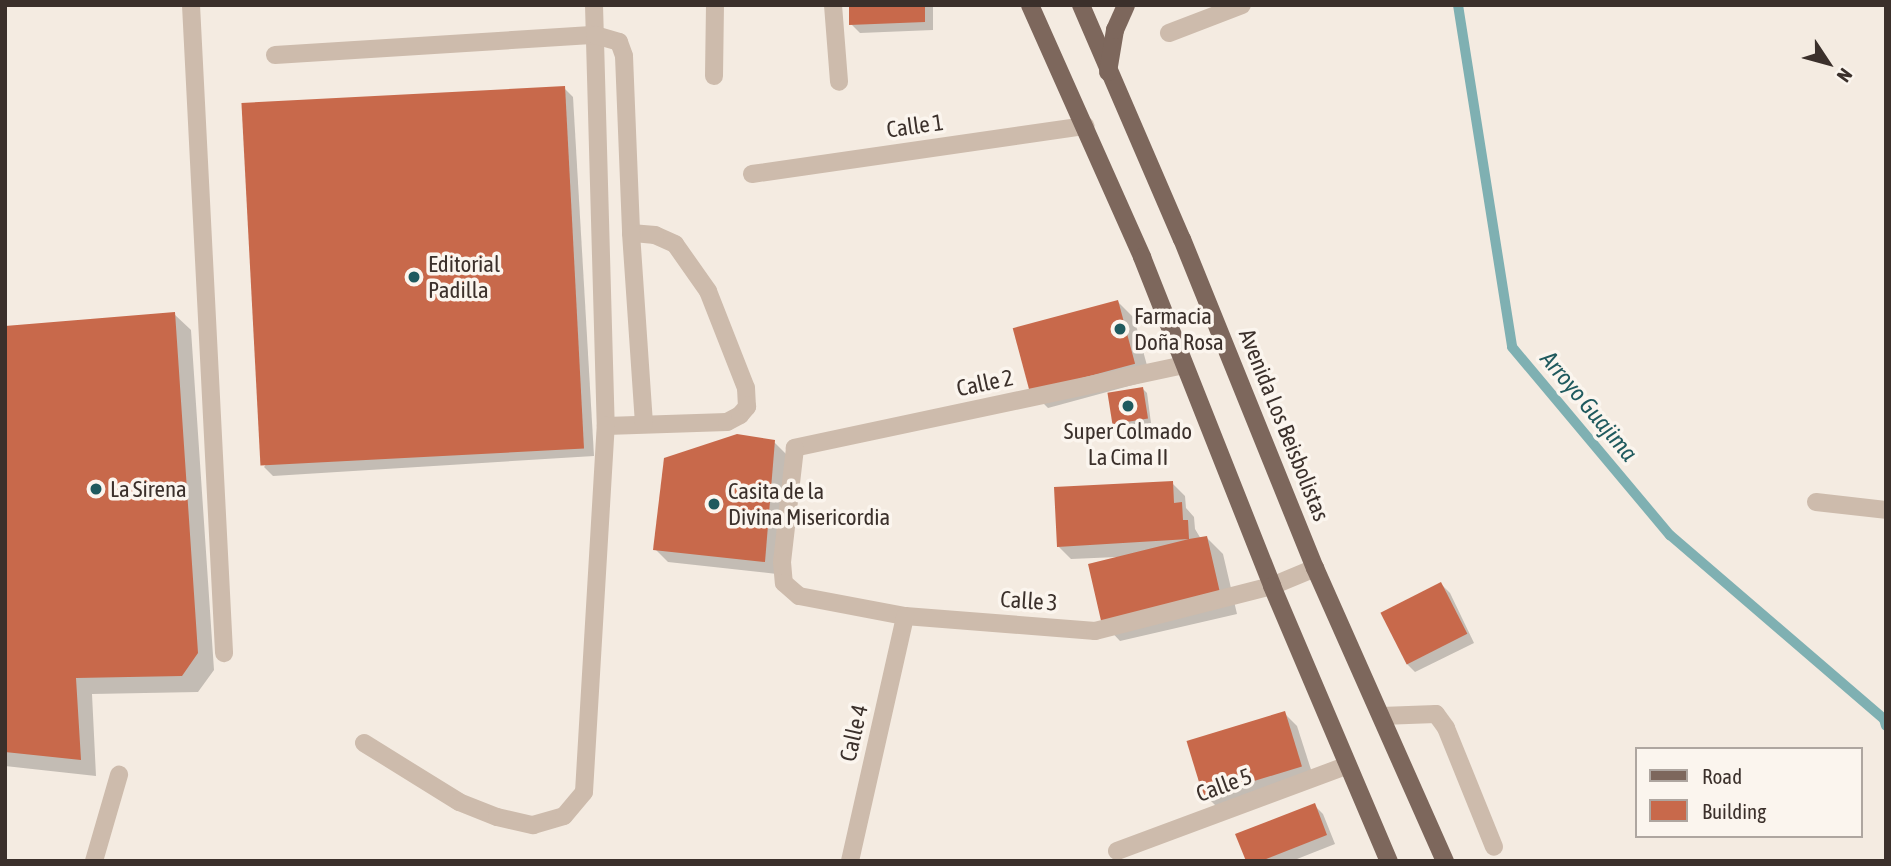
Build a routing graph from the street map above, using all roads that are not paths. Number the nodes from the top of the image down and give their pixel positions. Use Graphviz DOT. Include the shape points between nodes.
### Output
graph roads {
  1 [pos="191,5"];
  2 [pos="594,5"];
  3 [pos="715,5"];
  4 [pos="833,5"];
  5 [pos="1021,5"];
  6 [pos="1030,5"];
  7 [pos="1081,5"];
  8 [pos="1126,5"];
  9 [pos="1242,5"];
  10 [pos="1040,26"];
  11 [pos="1168,33"];
  12 [pos="595,35"];
  13 [pos="275,55"];
  14 [pos="1108,72"];
  15 [pos="713,76"];
  16 [pos="839,82"];
  17 [pos="1086,126"];
  18 [pos="751,174"];
  19 [pos="631,233"];
  20 [pos="1184,365"];
  21 [pos="645,424"];
  22 [pos="606,426"];
  23 [pos="1816,502"];
  24 [pos="1886,510"];
  25 [pos="1315,568"];
  26 [pos="784,583"];
  27 [pos="1272,586"];
  28 [pos="905,616"];
  29 [pos="224,653"];
  30 [pos="1381,716"];
  31 [pos="365,743"];
  32 [pos="1348,765"];
  33 [pos="119,775"];
  34 [pos="1494,847"];
  35 [pos="1117,851"];
  36 [pos="94,861"];
  37 [pos="850,861"];
  38 [pos="1389,861"];
  39 [pos="1445,861"];
  1 -- 29 [label="street"];
  2 -- 12 [label="street"];
  3 -- 15 [label="street"];
  4 -- 16 [label="street"];
  5 -- 10 [label="main road"];
  6 -- 10 [label="main road"];
  7 -- 14 [label="main road, Avenida Los Beisbolistas"];
  8 -- 14 [label="main road" via="1115,30"];
  9 -- 11 [label="street"];
  10 -- 17 [label="main road"];
  12 -- 13 [label="street"];
  12 -- 19 [label="street" via="619,42 624,56"];
  12 -- 22 [label="street"];
  14 -- 25 [label="main road, Avenida Los Beisbolistas" via="1182,239"];
  17 -- 18 [label="street, Calle 1"];
  17 -- 20 [label="main road"];
  19 -- 21 [label="street"];
  19 -- 21 [label="street" via="655,235 674,244 708,291 746,388 747,407 727,422"];
  20 -- 26 [label="street, Calle 2" via="795,448 782,562"];
  20 -- 27 [label="main road"];
  21 -- 22 [label="street"];
  22 -- 31 [label="street" via="584,792 564,816 544,822 533,825 497,817 460,802"];
  23 -- 24 [label="street"];
  25 -- 27 [label="street, Calle 3"];
  25 -- 30 [label="main road, Avenida Los Beisbolistas"];
  26 -- 28 [label="street, Calle 3" via="799,596"];
  27 -- 28 [label="street, Calle 3" via="1095,631"];
  27 -- 32 [label="main road"];
  28 -- 37 [label="street, Calle 4"];
  30 -- 34 [label="street" via="1436,714 1446,728"];
  30 -- 39 [label="main road, Avenida Los Beisbolistas"];
  32 -- 35 [label="street, Calle 5"];
  32 -- 38 [label="main road"];
  33 -- 36 [label="street"];
}
